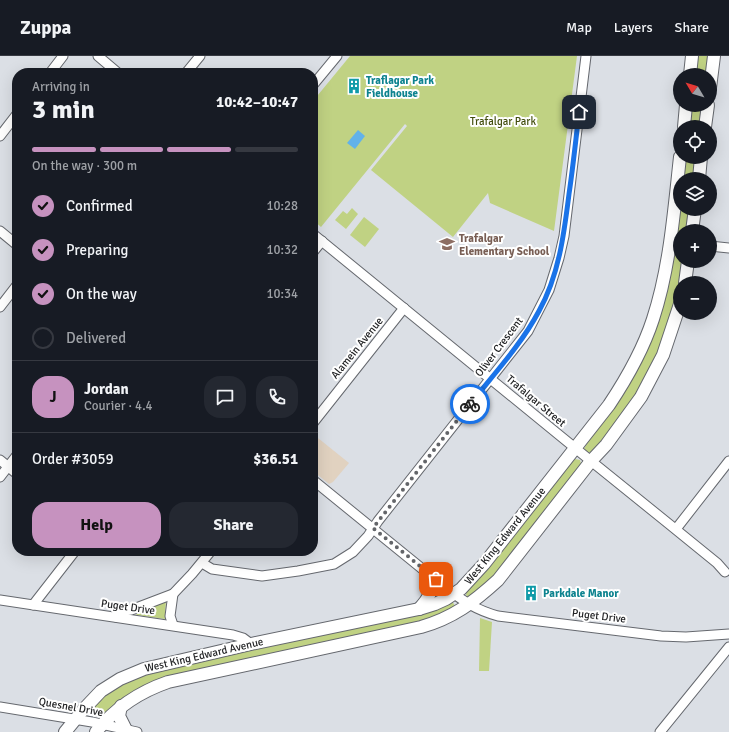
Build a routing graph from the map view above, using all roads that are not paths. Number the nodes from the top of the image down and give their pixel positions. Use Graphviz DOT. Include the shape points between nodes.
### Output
graph roads {
  1 [pos="63,56"];
  2 [pos="98,56"];
  3 [pos="200,56"];
  4 [pos="337,56"];
  5 [pos="586,56"];
  6 [pos="692,56"];
  7 [pos="714,56"];
  8 [pos="54,68"];
  9 [pos="112,68"];
  10 [pos="190,68"];
  11 [pos="691,68"];
  12 [pos="712,68"];
  13 [pos="318,79"];
  14 [pos="12,120"];
  15 [pos="0,136"];
  16 [pos="680,164"];
  17 [pos="676,224"];
  18 [pos="0,231"];
  19 [pos="318,238"];
  20 [pos="12,241"];
  21 [pos="322,241"];
  22 [pos="318,246"];
  23 [pos="717,247"];
  24 [pos="729,248"];
  25 [pos="673,253"];
  26 [pos="12,291"];
  27 [pos="0,307"];
  28 [pos="404,308"];
  29 [pos="675,320"];
  30 [pos="490,378"];
  31 [pos="318,416"];
  32 [pos="576,449"];
  33 [pos="0,460"];
  34 [pos="591,461"];
  35 [pos="729,461"];
  36 [pos="12,462"];
  37 [pos="8,467"];
  38 [pos="12,470"];
  39 [pos="725,474"];
  40 [pos="0,477"];
  41 [pos="318,484"];
  42 [pos="373,528"];
  43 [pos="676,529"];
  44 [pos="72,556"];
  45 [pos="207,556"];
  46 [pos="202,563"];
  47 [pos="725,572"];
  48 [pos="429,574"];
  49 [pos="173,594"];
  50 [pos="454,594"];
  51 [pos="0,600"];
  52 [pos="33,605"];
  53 [pos="468,605"];
  54 [pos="419,609"];
  55 [pos="116,617"];
  56 [pos="173,625"];
  57 [pos="729,634"];
  58 [pos="251,644"];
  59 [pos="729,647"];
  60 [pos="121,706"];
  61 [pos="0,707"];
  62 [pos="75,719"];
  63 [pos="99,728"];
  64 [pos="131,731"];
  65 [pos="65,732"];
  66 [pos="660,732"];
  1 -- 8 [label="street"];
  2 -- 9 [label="street"];
  3 -- 10 [label="street"];
  4 -- 13 [label="street"];
  5 -- 30 [label="street, Oliver Crescent" via="564,236 556,271 528,331"];
  6 -- 11 [label="main road"];
  7 -- 12 [label="main road"];
  14 -- 15 [label="street"];
  16 -- 17 [label="main road, West King Edward Avenue"];
  18 -- 20 [label="street"];
  19 -- 21 [label="street, Trafalgar Street"];
  21 -- 22 [label="street"];
  21 -- 28 [label="street, Trafalgar Street"];
  23 -- 24 [label="street"];
  25 -- 32 [label="main road, West King Edward Avenue" via="638,357 616,395"];
  26 -- 27 [label="street"];
  28 -- 30 [label="street, Trafalgar Street"];
  28 -- 31 [label="street, Alamein Avenue"];
  29 -- 34 [label="main road, West King Edward Avenue" via="652,377 632,411"];
  30 -- 32 [label="street, Trafalgar Street"];
  30 -- 42 [label="street, Oliver Crescent"];
  32 -- 34 [label="street, Trafalgar Street"];
  32 -- 50 [label="main road, West King Edward Avenue" via="473,577"];
  33 -- 37 [label="street"];
  34 -- 43 [label="street, Trafalgar Street"];
  34 -- 53 [label="main road, West King Edward Avenue" via="498,580"];
  35 -- 39 [label="street"];
  36 -- 37 [label="street"];
  37 -- 38 [label="street"];
  37 -- 40 [label="street"];
  39 -- 43 [label="street"];
  41 -- 42 [label="street, Puget Drive"];
  42 -- 46 [label="street, Oliver Crescent" via="354,552 334,564 262,576 212,569"];
  42 -- 48 [label="street, Puget Drive"];
  43 -- 47 [label="street, Trafalgar Street"];
  44 -- 52 [label="street"];
  45 -- 46 [label="street"];
  46 -- 49 [label="street"];
  48 -- 50 [label="street, Puget Drive"];
  48 -- 54 [label="main road" via="431,592"];
  49 -- 55 [label="street" via="131,610 117,612"];
  49 -- 56 [label="street" via="170,616"];
  50 -- 53 [label="street, Puget Drive"];
  50 -- 54 [label="main road, West King Edward Avenue"];
  51 -- 52 [label="street, Puget Drive"];
  52 -- 55 [label="street, Puget Drive"];
  53 -- 57 [label="street, Puget Drive" via="498,616 660,636"];
  53 -- 60 [label="main road, West King Edward Avenue" via="449,617 421,627 168,682 145,691"];
  54 -- 58 [label="main road, West King Edward Avenue"];
  55 -- 56 [label="street, Puget Drive"];
  56 -- 58 [label="street, Puget Drive" via="233,635"];
  58 -- 62 [label="main road, West King Edward Avenue" via="144,669 120,679 94,698"];
  59 -- 66 [label="street"];
  60 -- 63 [label="main road, West King Edward Avenue"];
  60 -- 64 [label="main road" via="120,716"];
  61 -- 62 [label="street, Quesnel Drive"];
  62 -- 63 [label="street, Quesnel Drive"];
  62 -- 65 [label="main road, West King Edward Avenue"];
  63 -- 64 [label="street, Quesnel Drive"];
}
